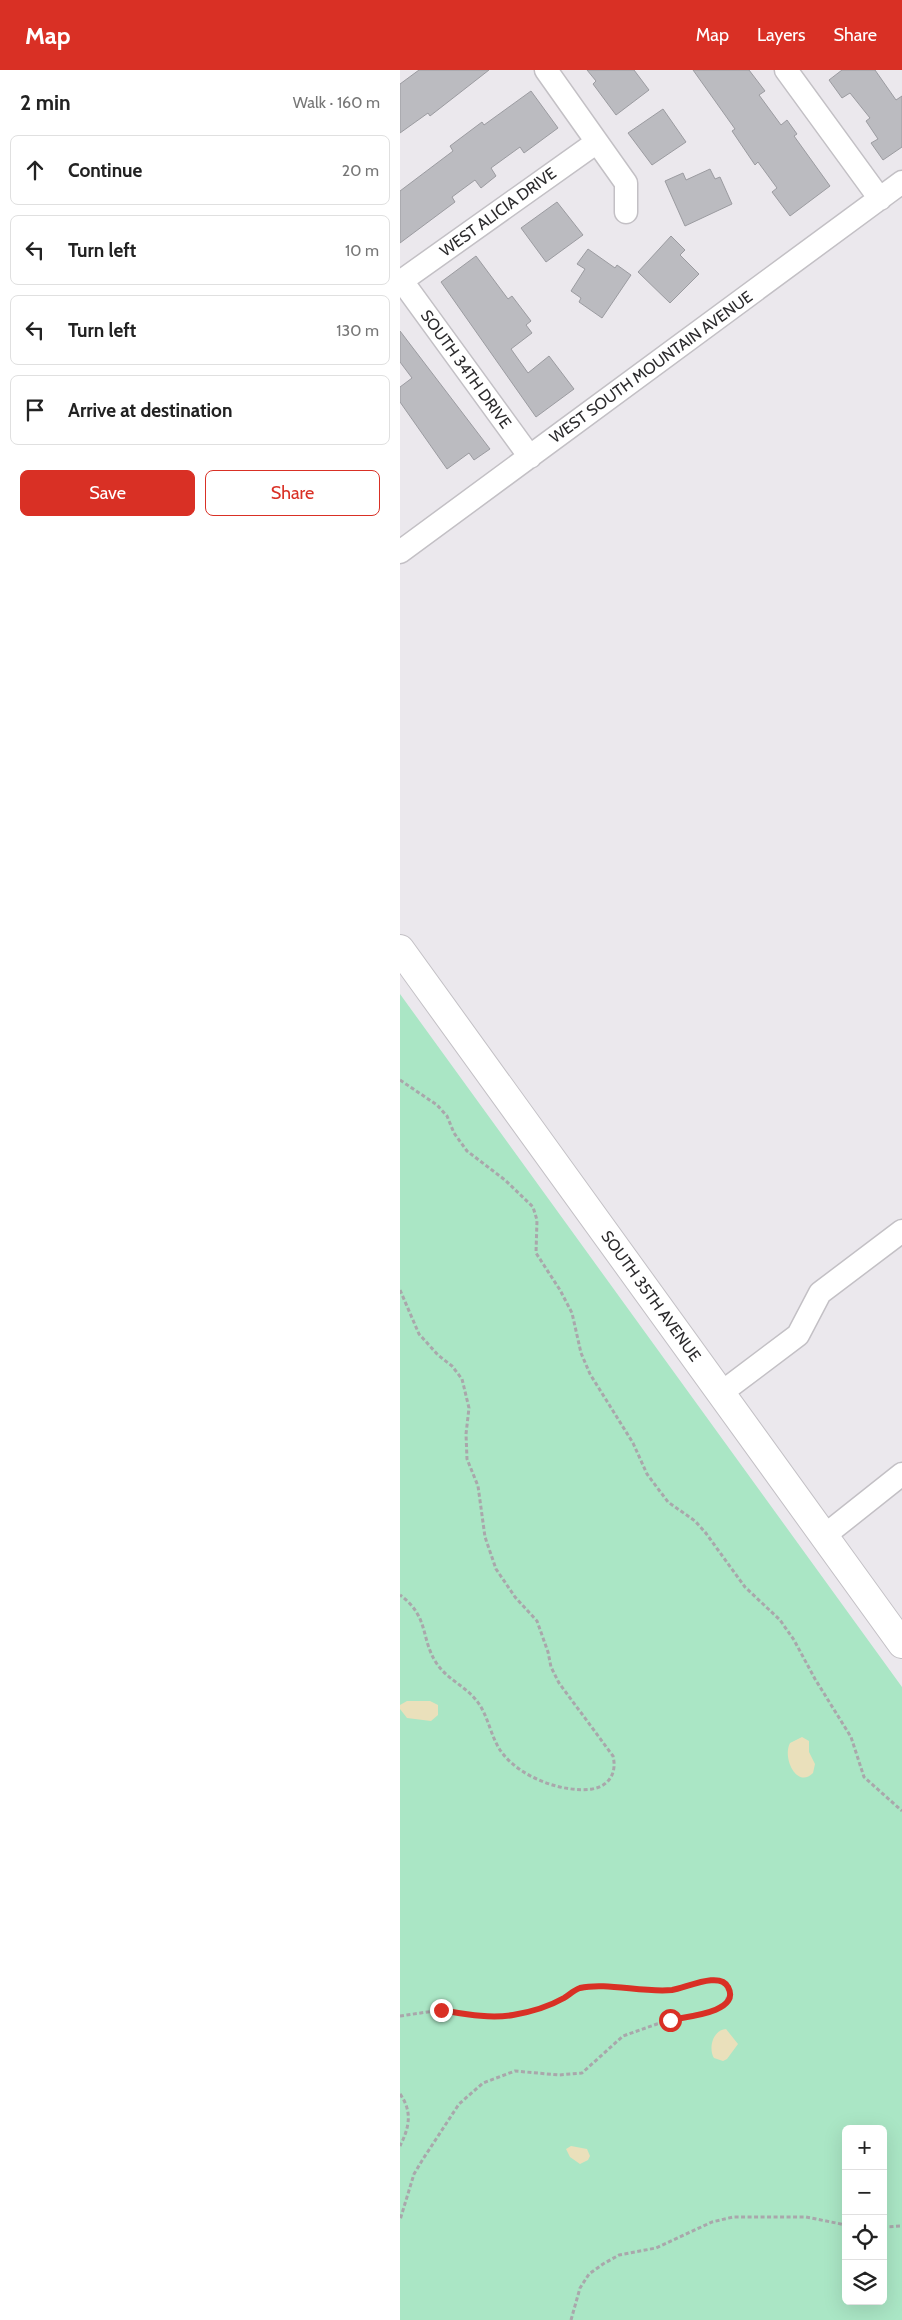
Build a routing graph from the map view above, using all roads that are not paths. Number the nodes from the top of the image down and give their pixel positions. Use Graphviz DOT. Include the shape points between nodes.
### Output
graph roads {
  1 [pos="546,70"];
  2 [pos="786,70"];
  3 [pos="597,142"];
  4 [pos="902,182"];
  5 [pos="880,199"];
  6 [pos="626,212"];
  7 [pos="401,282"];
  8 [pos="530,457"];
  9 [pos="400,552"];
  10 [pos="400,949"];
  11 [pos="902,1231"];
  12 [pos="721,1393"];
  13 [pos="902,1474"];
  14 [pos="824,1536"];
  15 [pos="902,1644"];
  1 -- 3 [label="street"];
  2 -- 5 [label="street"];
  3 -- 6 [label="street" via="626,183"];
  3 -- 7 [label="street, WEST ALICIA DRIVE"];
  4 -- 5 [label="street, WEST SOUTH MOUNTAIN AVENUE"];
  5 -- 8 [label="street, WEST SOUTH MOUNTAIN AVENUE"];
  7 -- 8 [label="street, SOUTH 34TH DRIVE"];
  8 -- 9 [label="street, WEST SOUTH MOUNTAIN AVENUE"];
  10 -- 12 [label="main road, SOUTH 35TH AVENUE"];
  11 -- 12 [label="street" via="820,1293 798,1335"];
  12 -- 14 [label="main road, SOUTH 35TH AVENUE"];
  13 -- 14 [label="street"];
  14 -- 15 [label="main road, SOUTH 35TH AVENUE"];
}
